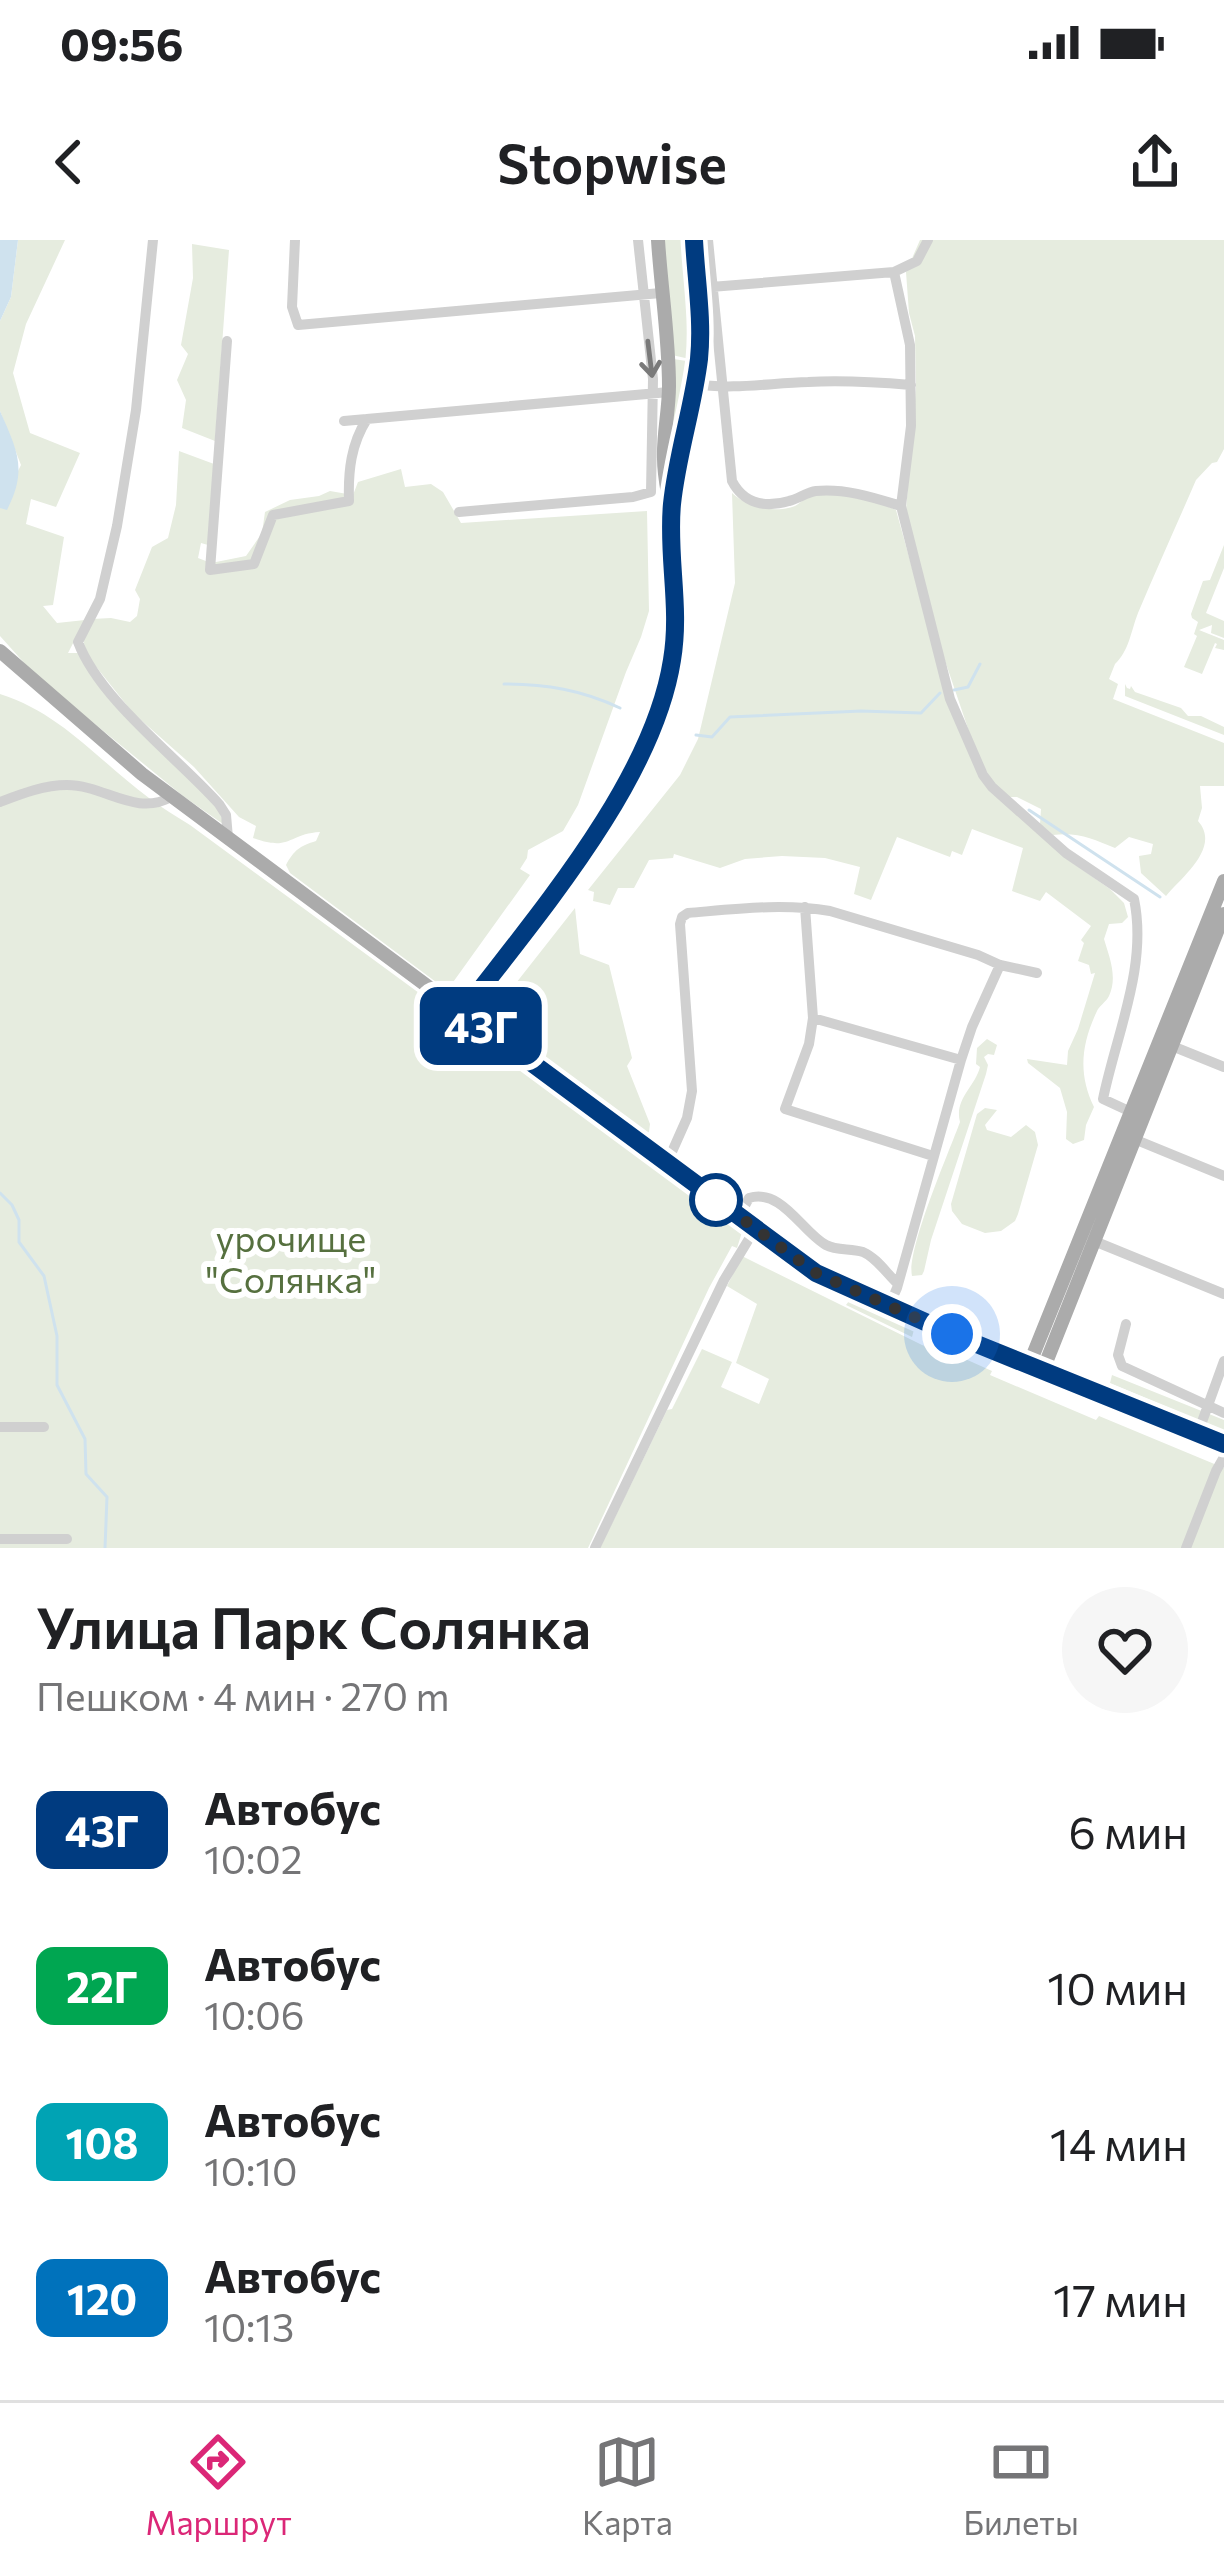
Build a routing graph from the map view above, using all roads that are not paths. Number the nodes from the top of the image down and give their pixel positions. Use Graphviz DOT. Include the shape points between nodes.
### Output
graph roads {
  1 [pos="153,240"];
  2 [pos="295,240"];
  3 [pos="638,240"];
  4 [pos="658,240"];
  5 [pos="694,240"];
  6 [pos="708,240"];
  7 [pos="928,240"];
  8 [pos="895,272"];
  9 [pos="711,287"];
  10 [pos="661,293"];
  11 [pos="643,295"];
  12 [pos="227,341"];
  13 [pos="695,384"];
  14 [pos="911,386"];
  15 [pos="723,387"];
  16 [pos="661,393"];
  17 [pos="368,419"];
  18 [pos="344,422"];
  19 [pos="671,468"];
  20 [pos="901,506"];
  21 [pos="459,512"];
  22 [pos="1,652"];
  23 [pos="171,797"];
  24 [pos="0,802"];
  25 [pos="228,838"];
  26 [pos="1224,881"];
  27 [pos="805,907"];
  28 [pos="1224,914"];
  29 [pos="1000,965"];
  30 [pos="1037,973"];
  31 [pos="463,1012"];
  32 [pos="813,1018"];
  33 [pos="1172,1046"];
  34 [pos="961,1060"];
  35 [pos="1224,1067"];
  36 [pos="1131,1112"];
  37 [pos="1134,1139"];
  38 [pos="932,1156"];
  39 [pos="664,1161"];
  40 [pos="1224,1176"];
  41 [pos="739,1217"];
  42 [pos="755,1229"];
  43 [pos="1094,1241"];
  44 [pos="898,1284"];
  45 [pos="1224,1294"];
  46 [pos="889,1306"];
  47 [pos="1126,1324"];
  48 [pos="1224,1361"];
  49 [pos="1036,1367"];
  50 [pos="1207,1407"];
  51 [pos="1224,1413"];
  52 [pos="0,1427"];
  53 [pos="44,1427"];
  54 [pos="1198,1433"];
  55 [pos="1224,1444"];
  56 [pos="1224,1456"];
  57 [pos="0,1539"];
  58 [pos="67,1539"];
  59 [pos="597,1547"];
  60 [pos="1186,1548"];
  1 -- 25 [label="street" via="117,526 100,599 78,642 129,715 219,804"];
  2 -- 11 [label="street" via="298,325"];
  3 -- 11 [label="street"];
  4 -- 10 [label="main road"];
  5 -- 13 [label="main road"];
  6 -- 9 [label="street"];
  7 -- 8 [label="street" via="917,261"];
  8 -- 9 [label="street"];
  8 -- 14 [label="street"];
  9 -- 15 [label="street"];
  10 -- 11 [label="street"];
  10 -- 16 [label="main road"];
  11 -- 16 [label="street, one-way"];
  12 -- 17 [label="street" via="210,570 254,564 273,515 349,501 353,451"];
  13 -- 15 [label="street"];
  13 -- 19 [label="main road"];
  14 -- 15 [label="street"];
  14 -- 20 [label="street"];
  15 -- 20 [label="street" via="739,494 782,503 814,491"];
  16 -- 17 [label="street"];
  16 -- 19 [label="main road"];
  16 -- 21 [label="street" via="648,495"];
  17 -- 18 [label="street"];
  19 -- 31 [label="main road" via="675,639 650,732 595,833"];
  20 -- 36 [label="street" via="950,699 983,775 1066,853 1134,899 1134,962 1103,1100"];
  22 -- 23 [label="main road"];
  23 -- 24 [label="street" via="141,805 66,785"];
  23 -- 25 [label="main road"];
  25 -- 31 [label="main road"];
  26 -- 36 [label="main road"];
  27 -- 29 [label="street"];
  27 -- 32 [label="street"];
  27 -- 39 [label="street" via="682,917 692,1091"];
  28 -- 33 [label="main road"];
  29 -- 30 [label="street"];
  29 -- 34 [label="street"];
  31 -- 39 [label="main road"];
  32 -- 34 [label="street"];
  32 -- 38 [label="street" via="785,1109"];
  33 -- 35 [label="street"];
  33 -- 37 [label="main road"];
  34 -- 38 [label="street"];
  36 -- 49 [label="main road"];
  37 -- 40 [label="street"];
  37 -- 43 [label="main road"];
  38 -- 44 [label="street"];
  39 -- 41 [label="main road"];
  41 -- 42 [label="main road"];
  41 -- 44 [label="street" via="749,1198 765,1197 831,1248 872,1258"];
  42 -- 46 [label="main road" via="816,1273"];
  42 -- 59 [label="street"];
  43 -- 45 [label="street"];
  43 -- 49 [label="main road"];
  44 -- 46 [label="street"];
  46 -- 49 [label="main road"];
  47 -- 50 [label="street" via="1122,1366"];
  48 -- 50 [label="street"];
  49 -- 54 [label="main road"];
  50 -- 51 [label="street"];
  50 -- 54 [label="street"];
  52 -- 53 [label="street"];
  54 -- 55 [label="main road"];
  56 -- 60 [label="street"];
  57 -- 58 [label="street"];
}
